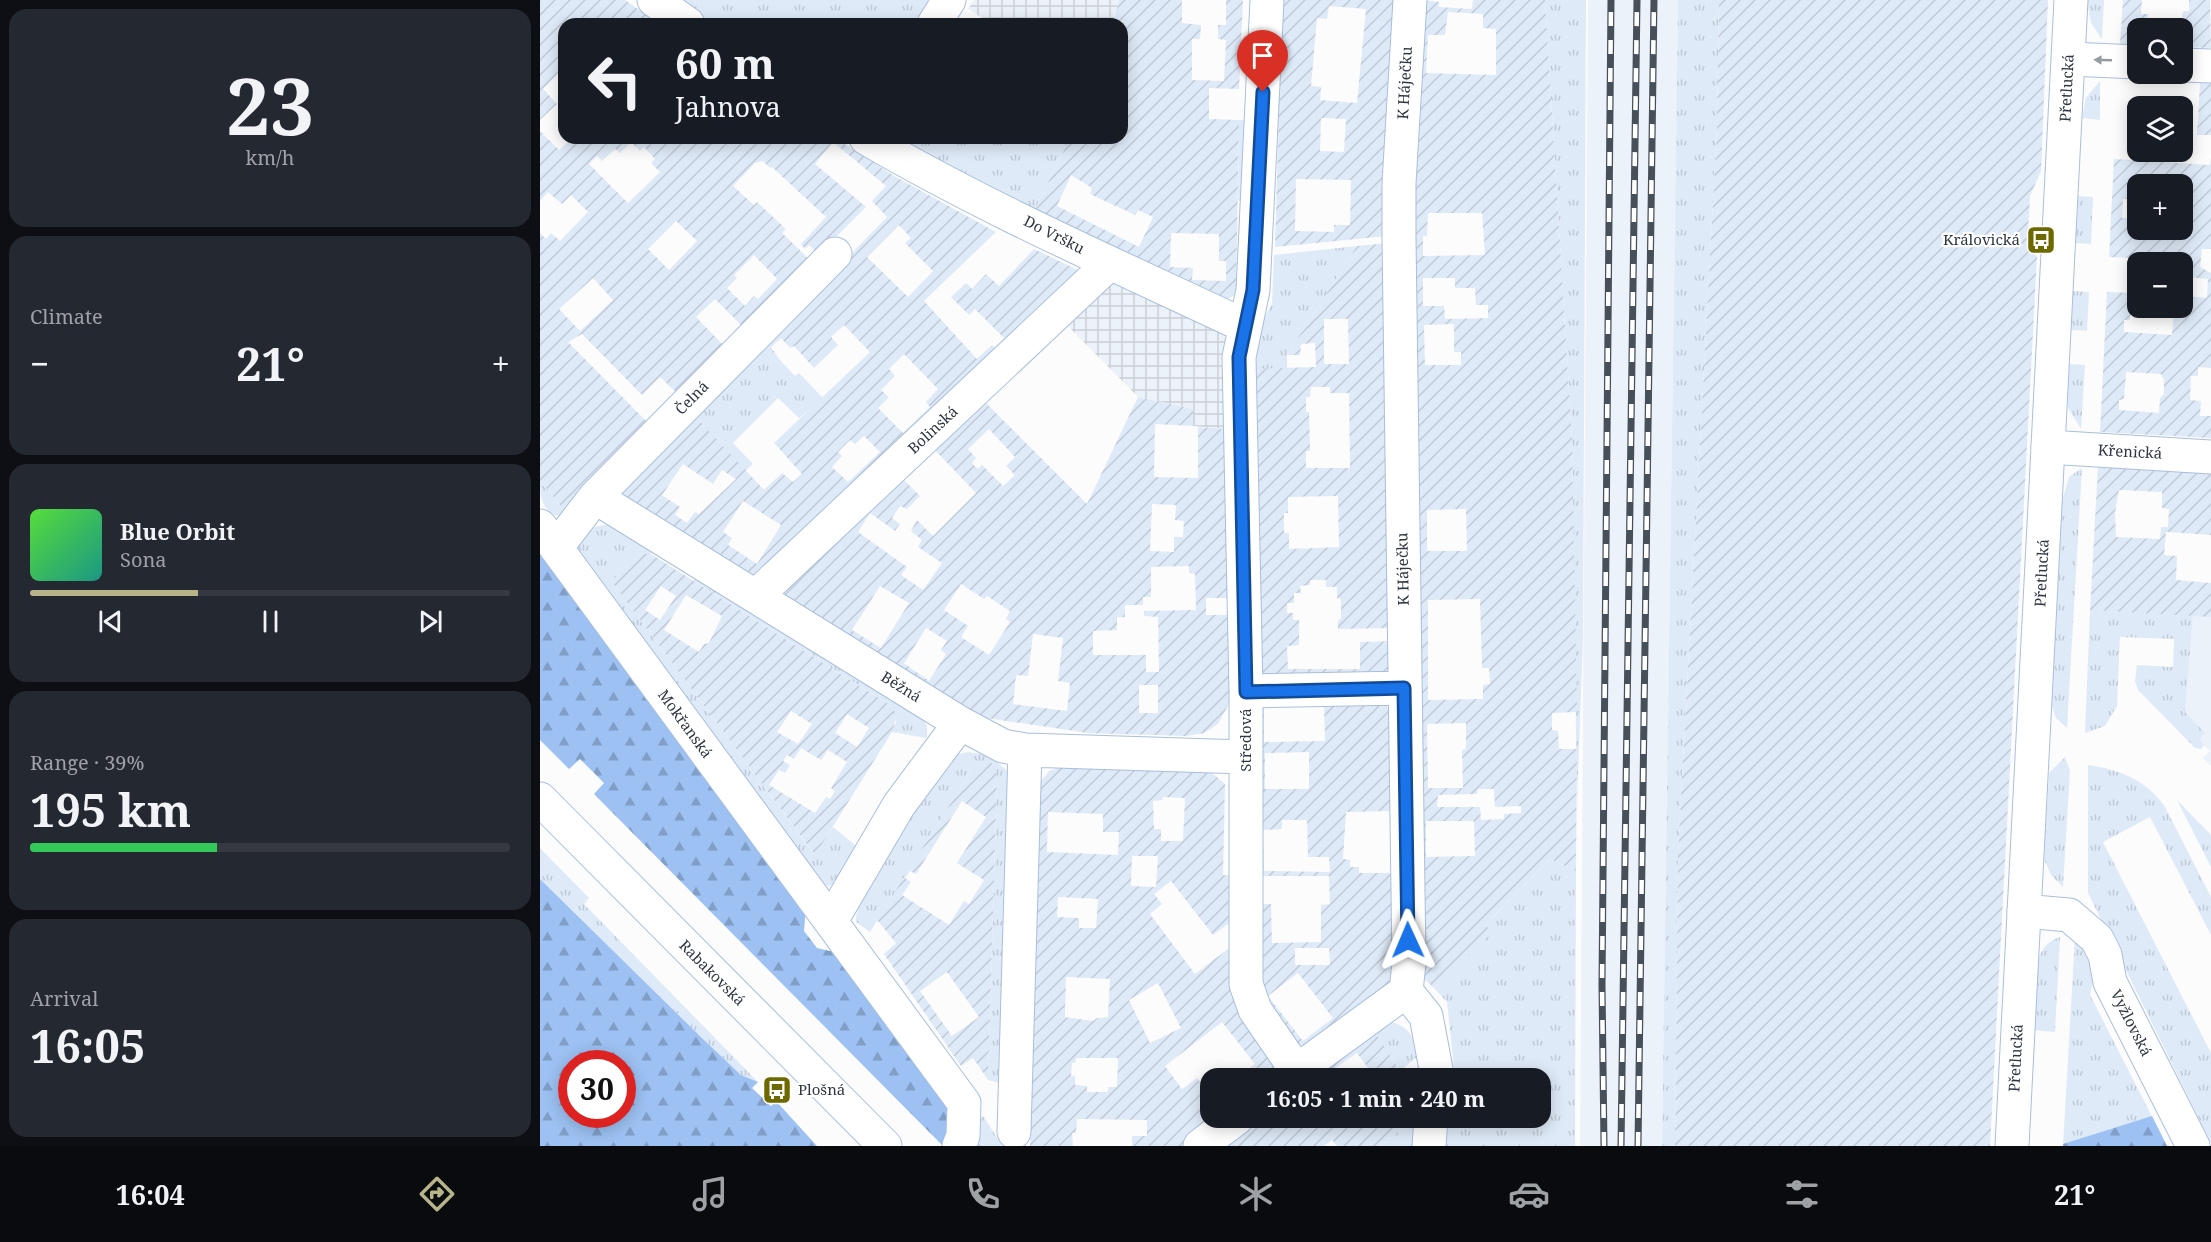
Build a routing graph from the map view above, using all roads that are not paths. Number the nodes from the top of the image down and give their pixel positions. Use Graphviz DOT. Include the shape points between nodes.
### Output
graph roads {
  1 [pos="654,0"];
  2 [pos="949,0"];
  3 [pos="1267,0"];
  4 [pos="1410,0"];
  5 [pos="2071,0"];
  6 [pos="680,18"];
  7 [pos="938,18"];
  8 [pos="2069,59"];
  9 [pos="2127,62"];
  10 [pos="2193,65"];
  11 [pos="2211,66"];
  12 [pos="876,144"];
  13 [pos="835,254"];
  14 [pos="1110,263"];
  15 [pos="1245,326"];
  16 [pos="2049,447"];
  17 [pos="2211,457"];
  18 [pos="595,497"];
  19 [pos="548,537"];
  20 [pos="756,596"];
  21 [pos="1404,688"];
  22 [pos="1246,692"];
  23 [pos="960,723"];
  24 [pos="1025,750"];
  25 [pos="1245,757"];
  26 [pos="540,799"];
  27 [pos="2024,911"];
  28 [pos="831,921"];
  29 [pos="1406,991"];
  30 [pos="1288,1068"];
  31 [pos="1302,1068"];
  32 [pos="1436,1068"];
  33 [pos="1224,1128"];
  34 [pos="1430,1128"];
  35 [pos="1014,1132"];
  36 [pos="885,1146"];
  37 [pos="959,1146"];
  38 [pos="1200,1146"];
  39 [pos="1429,1146"];
  40 [pos="2012,1146"];
  41 [pos="2193,1146"];
  1 -- 6 [label="street"];
  2 -- 7 [label="street"];
  3 -- 15 [label="street, Středová" via="1255,262"];
  4 -- 21 [label="street, K Háječku" via="1400,183"];
  5 -- 8 [label="street, Přetlucká"];
  9 -- 8 [label="street, one-way"];
  8 -- 16 [label="street, Přetlucká"];
  10 -- 11 [label="street"];
  12 -- 14 [label="street, Do Vršku"];
  13 -- 18 [label="street, Čelná"];
  14 -- 15 [label="street, Do Vršku"];
  14 -- 20 [label="street, Bolinská"];
  15 -- 22 [label="street, Středová" via="1239,357"];
  16 -- 17 [label="street, Křenická"];
  16 -- 27 [label="street, Přetlucká"];
  18 -- 19 [label="street, Čelná"];
  18 -- 20 [label="street, Běžná"];
  19 -- 28 [label="street, Mokřanská"];
  20 -- 23 [label="street, Běžná"];
  21 -- 22 [label="street"];
  21 -- 29 [label="street, K Háječku" via="1409,963"];
  22 -- 25 [label="street, Středová"];
  23 -- 24 [label="street, Běžná" via="1003,746"];
  23 -- 28 [label="street" via="899,805"];
  24 -- 25 [label="street, Běžná"];
  24 -- 35 [label="street"];
  25 -- 30 [label="street, Středová" via="1246,984 1255,1010"];
  26 -- 36 [label="street, Rabakovská"];
  27 -- 40 [label="street, Přetlucká"];
  27 -- 41 [label="street, Vyžlovská" via="2069,915 2097,939 2105,955 2110,982"];
  28 -- 37 [label="street, Mokřanská" via="964,1103"];
  29 -- 31 [label="street"];
  29 -- 32 [label="street" via="1426,1016"];
  33 -- 38 [label="street"];
  34 -- 39 [label="street"];
}
